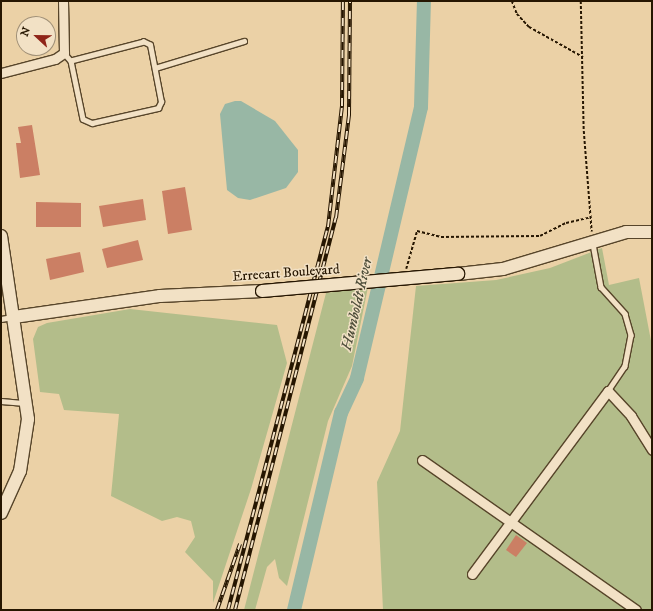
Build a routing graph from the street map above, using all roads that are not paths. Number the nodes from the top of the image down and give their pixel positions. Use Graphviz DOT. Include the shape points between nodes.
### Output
graph roads {
  1 [pos="63,1"];
  2 [pos="244,41"];
  3 [pos="64,53"];
  4 [pos="71,61"];
  5 [pos="155,68"];
  6 [pos="1,73"];
  7 [pos="652,232"];
  8 [pos="1,236"];
  9 [pos="593,242"];
  10 [pos="14,317"];
  11 [pos="1,319"];
  12 [pos="608,391"];
  13 [pos="1,401"];
  14 [pos="27,403"];
  15 [pos="652,450"];
  16 [pos="422,460"];
  17 [pos="7,490"];
  18 [pos="1,513"];
  19 [pos="511,522"];
  20 [pos="472,574"];
  21 [pos="636,610"];
  1 -- 3 [label="street"];
  2 -- 5 [label="lane"];
  3 -- 4 [label="lane"];
  3 -- 6 [label="street" via="55,59"];
  4 -- 5 [label="lane" via="144,42 150,45"];
  4 -- 5 [label="lane" via="83,119 92,124 158,108 161,102"];
  7 -- 9 [label="street, Errecart Boulevard" via="626,232"];
  8 -- 10 [label="street"];
  9 -- 10 [label="street, Errecart Boulevard, bridge" via="503,269 262,291 160,296"];
  9 -- 12 [label="lane" via="601,287 625,314 630,335 627,361"];
  10 -- 11 [label="lane"];
  10 -- 14 [label="street"];
  12 -- 15 [label="street" via="631,416"];
  12 -- 19 [label="street"];
  13 -- 14 [label="lane"];
  14 -- 17 [label="street" via="25,447"];
  16 -- 19 [label="street"];
  17 -- 18 [label="street"];
  19 -- 20 [label="street"];
  19 -- 21 [label="street"];
}
